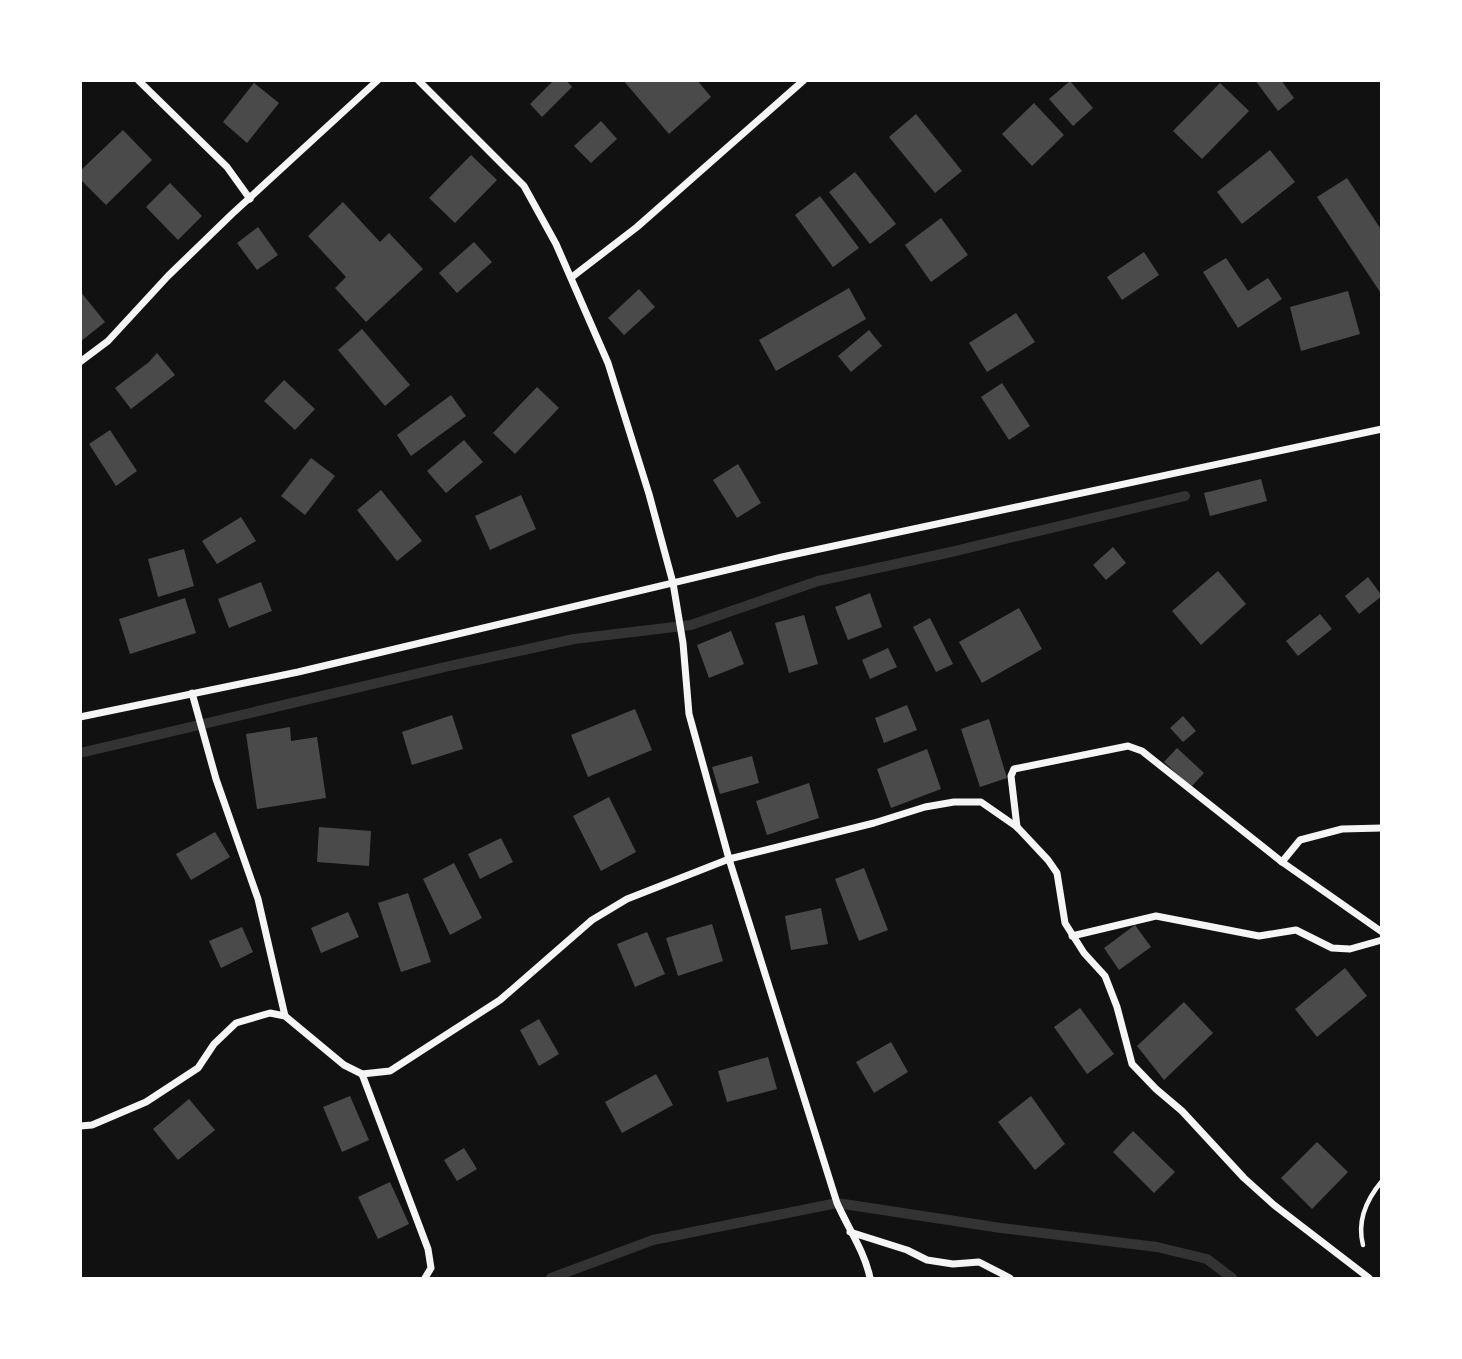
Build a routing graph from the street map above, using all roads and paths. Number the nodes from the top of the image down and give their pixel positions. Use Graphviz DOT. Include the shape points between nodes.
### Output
graph roads {
  1 [pos="138,80"];
  2 [pos="378,80"];
  3 [pos="418,80"];
  4 [pos="804,80"];
  5 [pos="250,198"];
  6 [pos="572,277"];
  7 [pos="80,362"];
  8 [pos="1381,429"];
  9 [pos="673,583"];
  10 [pos="192,693"];
  11 [pos="80,717"];
  12 [pos="1017,827"];
  13 [pos="1381,828"];
  14 [pos="729,859"];
  15 [pos="1282,862"];
  16 [pos="1381,933"];
  17 [pos="1072,936"];
  18 [pos="1381,940"];
  19 [pos="285,1016"];
  20 [pos="362,1074"];
  21 [pos="80,1126"];
  22 [pos="1381,1181"];
  23 [pos="849,1232"];
  24 [pos="1363,1247"];
  25 [pos="425,1279"];
  26 [pos="870,1279"];
  27 [pos="1010,1279"];
  28 [pos="1369,1279"];
  1 -- 5 [label="street" via="227,167"];
  2 -- 5 [label="street"];
  3 -- 6 [label="street" via="524,186"];
  4 -- 6 [label="street"];
  5 -- 7 [label="street" via="108,341"];
  6 -- 9 [label="street" via="608,363"];
  8 -- 9 [label="street"];
  9 -- 10 [label="street"];
  9 -- 14 [label="street" via="689,714"];
  10 -- 11 [label="street"];
  10 -- 19 [label="street" via="258,899"];
  12 -- 14 [label="street" via="981,802 954,802"];
  12 -- 15 [label="street" via="1014,769 1129,746 1142,751"];
  12 -- 17 [label="street" via="1057,873 1065,923"];
  13 -- 15 [label="street" via="1342,829 1300,840"];
  14 -- 20 [label="street" via="627,899 592,920 500,1000 390,1071"];
  14 -- 23 [label="street"];
  15 -- 16 [label="street"];
  17 -- 18 [label="street" via="1156,916 1259,936 1296,930 1332,948 1350,949"];
  17 -- 28 [label="street" via="1105,976 1132,1064 1244,1178"];
  19 -- 20 [label="street" via="344,1065"];
  19 -- 21 [label="street" via="270,1013 236,1023 188,1075 146,1102"];
  20 -- 25 [label="street" via="428,1249 431,1268"];
  22 -- 24 [label="path" via="1363,1214"];
  23 -- 26 [label="street"];
  23 -- 27 [label="street" via="927,1259 979,1262"];
}
